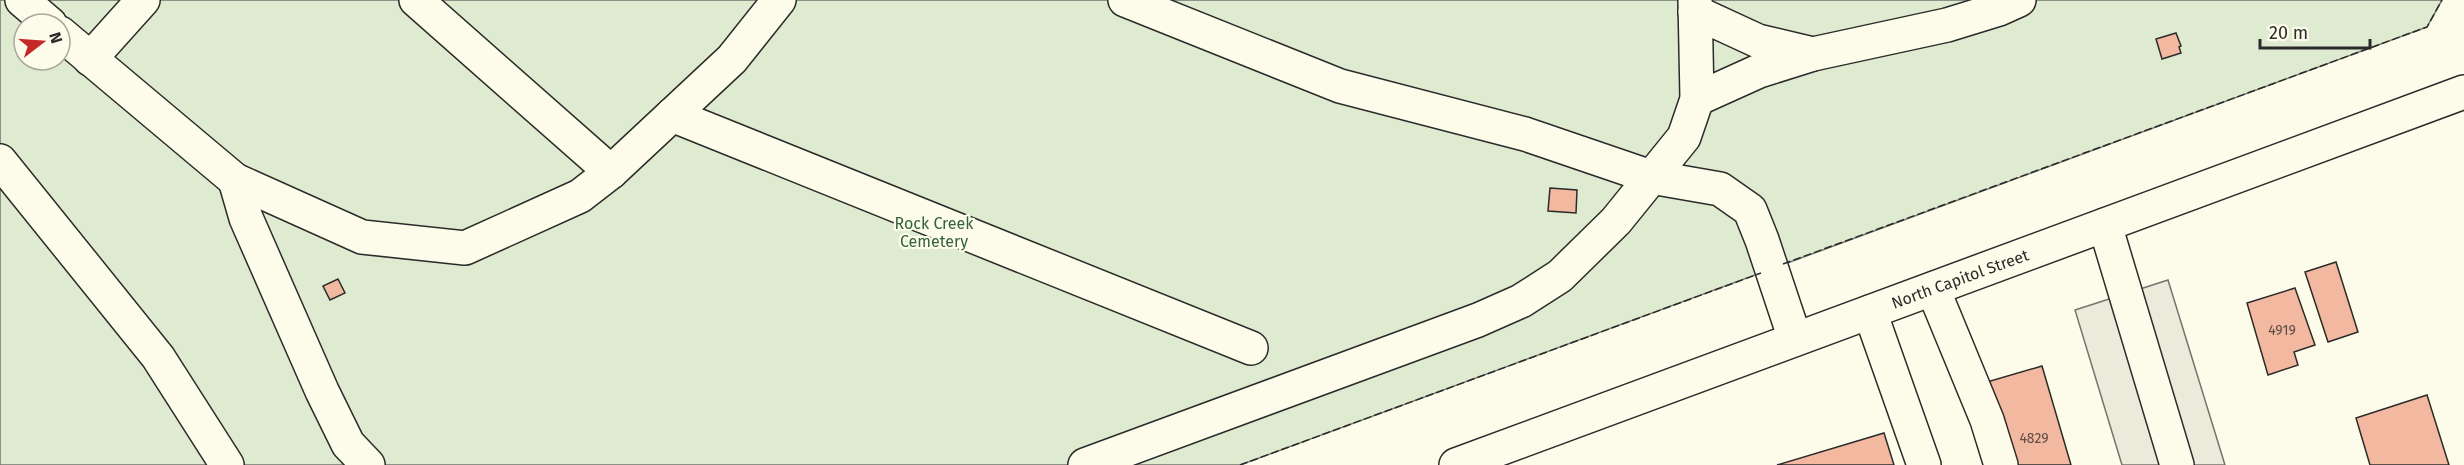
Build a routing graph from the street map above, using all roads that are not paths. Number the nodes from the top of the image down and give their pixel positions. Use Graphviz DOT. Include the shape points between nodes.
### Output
graph roads {
  1 [pos="22,0"];
  2 [pos="143,0"];
  3 [pos="416,0"];
  4 [pos="779,0"];
  5 [pos="1125,0"];
  6 [pos="2019,0"];
  7 [pos="1695,6"];
  8 [pos="36,12"];
  9 [pos="72,43"];
  10 [pos="1813,54"];
  11 [pos="90,59"];
  12 [pos="2464,92"];
  13 [pos="1697,99"];
  14 [pos="672,115"];
  15 [pos="0,161"];
  16 [pos="611,172"];
  17 [pos="1651,177"];
  18 [pos="235,180"];
  19 [pos="2105,225"];
  20 [pos="1933,289"];
  21 [pos="1870,312"];
  22 [pos="1795,339"];
  23 [pos="1251,348"];
  24 [pos="227,465"];
  25 [pos="368,465"];
  26 [pos="1085,465"];
  27 [pos="1456,465"];
  28 [pos="1924,465"];
  29 [pos="2001,465"];
  30 [pos="2177,465"];
  1 -- 8 [label="main road"];
  2 -- 11 [label="main road"];
  3 -- 16 [label="main road"];
  4 -- 14 [label="main road" via="732,59"];
  5 -- 17 [label="main road" via="1340,86 1525,134"];
  6 -- 10 [label="main road" via="1947,25"];
  7 -- 10 [label="main road" via="1758,41"];
  7 -- 13 [label="main road"];
  9 -- 11 [label="main road"];
  10 -- 13 [label="main road"];
  11 -- 18 [label="main road"];
  12 -- 19 [label="main road, North Capitol Street"];
  13 -- 17 [label="main road" via="1684,137"];
  14 -- 16 [label="main road"];
  14 -- 23 [label="main road"];
  15 -- 24 [label="main road" via="158,357"];
  16 -- 18 [label="main road" via="580,196 465,248 362,237"];
  17 -- 22 [label="main road" via="1720,189 1750,210"];
  17 -- 26 [label="main road" via="1616,221 1560,276 1521,301"];
  18 -- 25 [label="main road" via="246,218 322,391 348,444"];
  19 -- 20 [label="main road, North Capitol Street"];
  19 -- 30 [label="main road"];
  20 -- 21 [label="main road, North Capitol Street"];
  20 -- 29 [label="main road" via="1987,420"];
  21 -- 22 [label="main road, North Capitol Street"];
  21 -- 28 [label="main road"];
  22 -- 27 [label="main road, North Capitol Street"];
}
